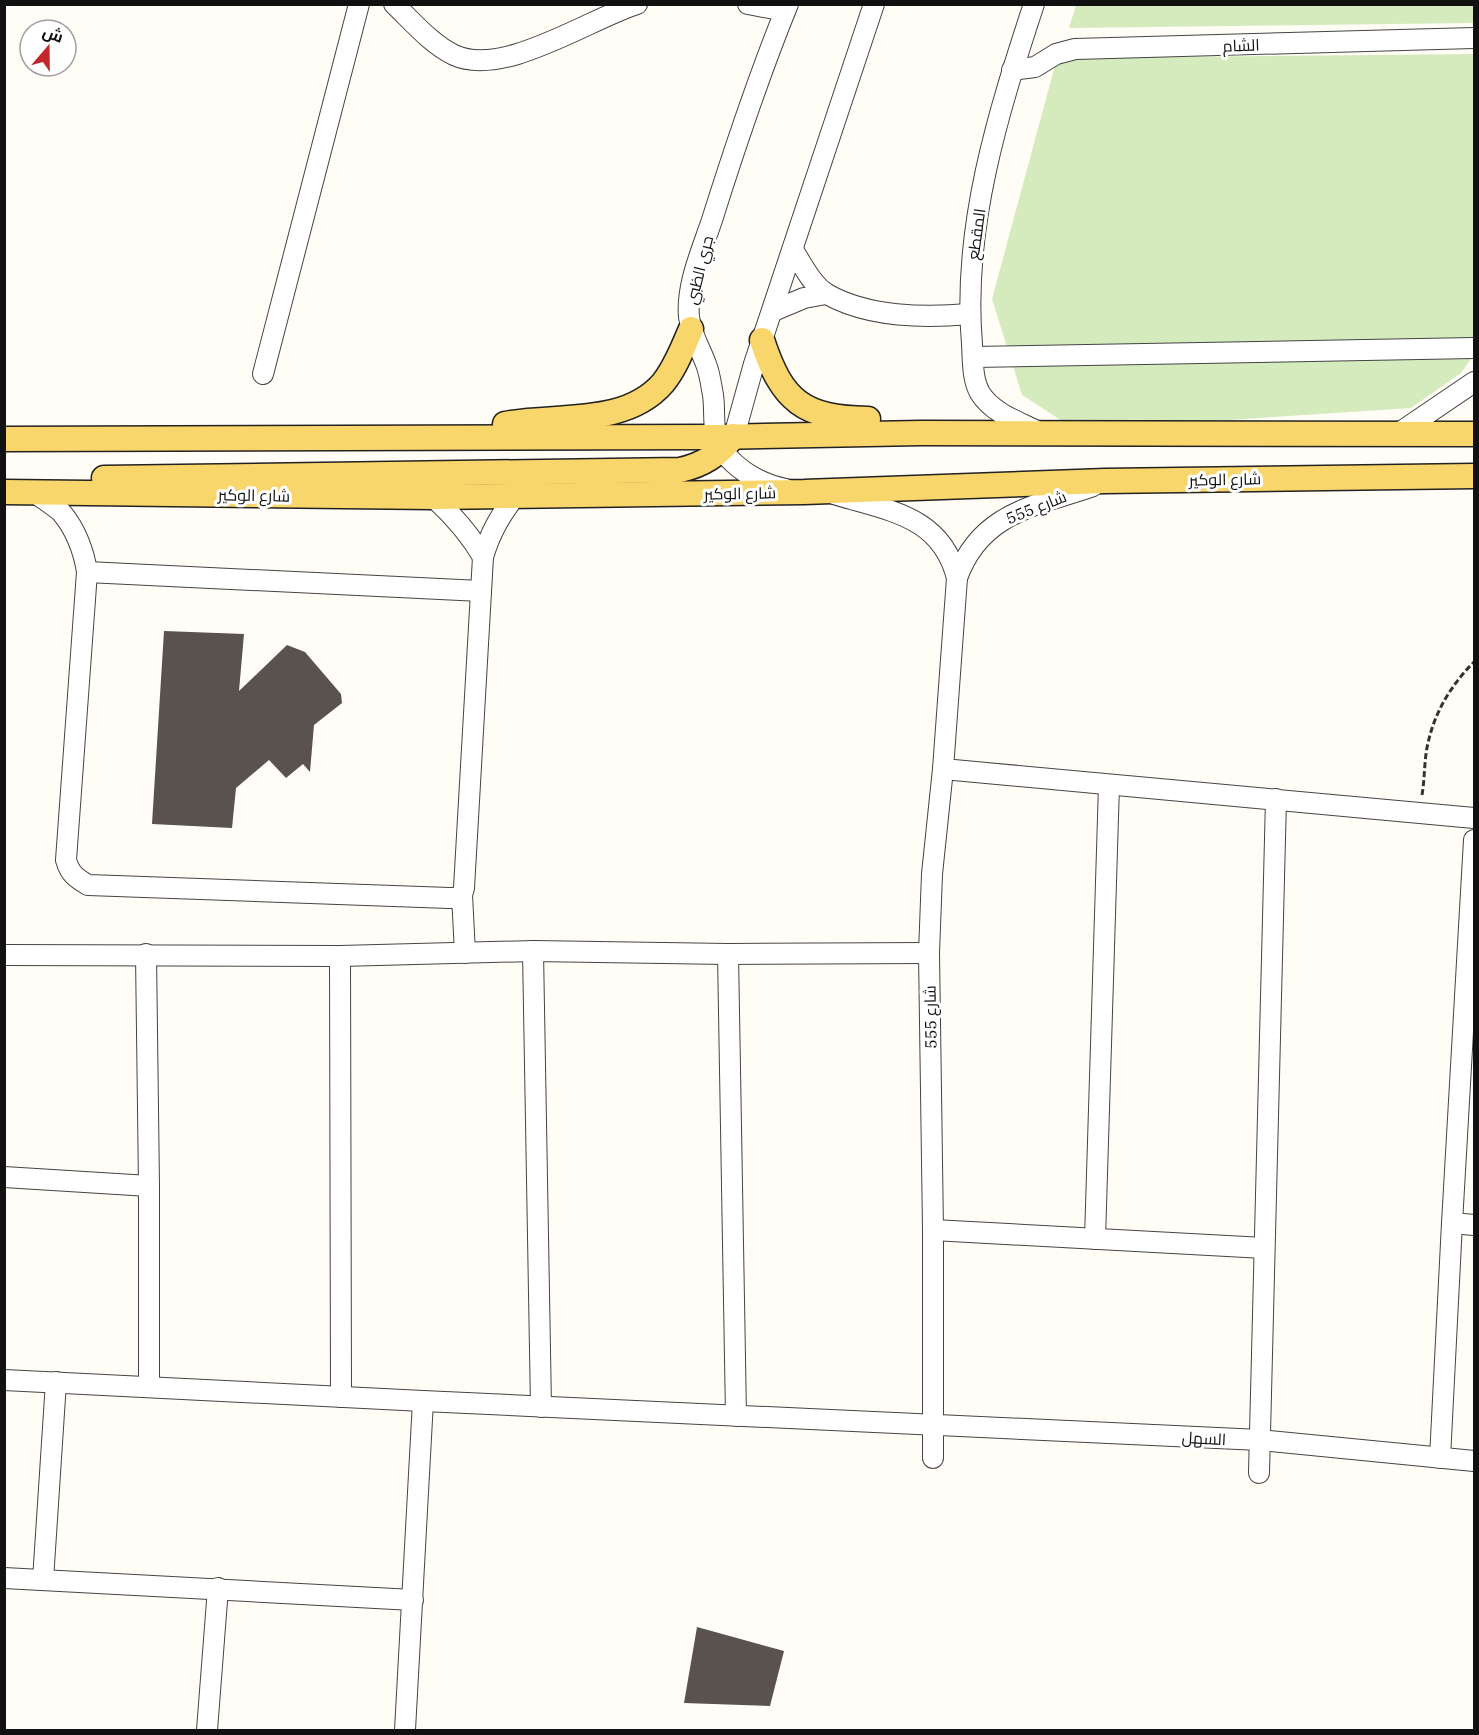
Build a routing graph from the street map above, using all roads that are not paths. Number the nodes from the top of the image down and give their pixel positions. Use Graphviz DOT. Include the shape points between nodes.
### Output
graph roads {
  1 [pos="359,4"];
  2 [pos="394,4"];
  3 [pos="637,4"];
  4 [pos="748,4"];
  5 [pos="874,4"];
  6 [pos="1034,4"];
  7 [pos="786,8"];
  8 [pos="1474,38"];
  9 [pos="1012,70"];
  10 [pos="793,250"];
  11 [pos="826,294"];
  12 [pos="773,311"];
  13 [pos="969,314"];
  14 [pos="691,329"];
  15 [pos="762,340"];
  16 [pos="1474,348"];
  17 [pos="973,357"];
  18 [pos="263,374"];
  19 [pos="1474,382"];
  20 [pos="921,433"];
  21 [pos="1043,434"];
  22 [pos="1474,434"];
  23 [pos="1396,435"];
  24 [pos="482,437"];
  25 [pos="4,439"];
  26 [pos="724,441"];
  27 [pos="1474,476"];
  28 [pos="1106,481"];
  29 [pos="4,492"];
  30 [pos="34,492"];
  31 [pos="815,492"];
  32 [pos="515,496"];
  33 [pos="433,497"];
  34 [pos="483,557"];
  35 [pos="87,572"];
  36 [pos="957,578"];
  37 [pos="481,591"];
  38 [pos="943,769"];
  39 [pos="1109,785"];
  40 [pos="1276,799"];
  41 [pos="1474,818"];
  42 [pos="1474,840"];
  43 [pos="462,895"];
  44 [pos="533,951"];
  45 [pos="465,953"];
  46 [pos="929,953"];
  47 [pos="146,954"];
  48 [pos="728,954"];
  49 [pos="4,955"];
  50 [pos="340,956"];
  51 [pos="1471,995"];
  52 [pos="4,1177"];
  53 [pos="149,1186"];
  54 [pos="1452,1224"];
  55 [pos="1474,1225"];
  56 [pos="933,1230"];
  57 [pos="1095,1239"];
  58 [pos="1264,1248"];
  59 [pos="4,1380"];
  60 [pos="56,1382"];
  61 [pos="149,1387"];
  62 [pos="341,1397"];
  63 [pos="423,1401"];
  64 [pos="541,1407"];
  65 [pos="736,1416"];
  66 [pos="934,1425"];
  67 [pos="1260,1440"];
  68 [pos="933,1458"];
  69 [pos="1440,1458"];
  70 [pos="1474,1461"];
  71 [pos="1259,1473"];
  72 [pos="4,1578"];
  73 [pos="43,1580"];
  74 [pos="218,1588"];
  75 [pos="413,1600"];
  76 [pos="207,1731"];
  77 [pos="405,1731"];
  1 -- 18 [label="street"];
  2 -- 3 [label="street" via="452,54 482,60 545,45"];
  4 -- 7 [label="street"];
  5 -- 10 [label="street"];
  6 -- 9 [label="street, المقطع"];
  7 -- 14 [label="street, جري الظبي" via="737,141 700,258 689,304"];
  8 -- 9 [label="street, الشام" via="1075,49 1056,54 1035,67"];
  9 -- 13 [label="street, المقطع" via="982,196 971,267"];
  10 -- 11 [label="street"];
  10 -- 12 [label="street"];
  11 -- 12 [label="street"];
  11 -- 13 [label="street" via="891,313 940,317"];
  12 -- 15 [label="street"];
  13 -- 17 [label="street, المقطع"];
  14 -- 24 [label="main road" via="664,381 632,405 608,414 501,424"];
  14 -- 26 [label="street, جري الظبي" via="707,367"];
  15 -- 20 [label="main road" via="779,382 808,409 830,417 903,422"];
  15 -- 26 [label="street"];
  16 -- 17 [label="street"];
  17 -- 21 [label="street, المقطع" via="977,387 986,400"];
  19 -- 23 [label="street"];
  20 -- 21 [label="main road"];
  20 -- 26 [label="main road"];
  21 -- 23 [label="main road"];
  22 -- 23 [label="main road"];
  24 -- 25 [label="main road"];
  24 -- 26 [label="main road"];
  26 -- 30 [label="main road" via="711,459 680,470 123,477 80,480"];
  26 -- 31 [label="street" via="732,461 746,473 781,488"];
  27 -- 28 [label="main road, شارع الوكير"];
  28 -- 31 [label="main road, شارع الوكير"];
  28 -- 36 [label="street, شارع 555" via="999,522 976,542"];
  29 -- 30 [label="main road, شارع الوكير"];
  30 -- 33 [label="main road, شارع الوكير"];
  30 -- 35 [label="street" via="60,511 70,524 85,556"];
  31 -- 32 [label="main road, شارع الوكير"];
  31 -- 36 [label="street, شارع 555" via="921,524 940,540"];
  32 -- 33 [label="main road, شارع الوكير"];
  32 -- 34 [label="street" via="498,518"];
  33 -- 34 [label="street" via="457,518"];
  34 -- 37 [label="street"];
  35 -- 37 [label="street"];
  35 -- 43 [label="street" via="66,860 75,878 88,885 449,898"];
  36 -- 38 [label="street, شارع 555"];
  37 -- 43 [label="street"];
  38 -- 39 [label="street"];
  38 -- 46 [label="street, شارع 555" via="932,873"];
  39 -- 40 [label="street"];
  39 -- 57 [label="street"];
  40 -- 41 [label="street"];
  40 -- 58 [label="street"];
  42 -- 51 [label="street"];
  43 -- 45 [label="street"];
  44 -- 45 [label="street"];
  44 -- 48 [label="street"];
  44 -- 64 [label="street"];
  45 -- 50 [label="street"];
  46 -- 48 [label="street"];
  46 -- 56 [label="street, شارع 555"];
  47 -- 49 [label="street"];
  47 -- 50 [label="street"];
  47 -- 53 [label="street"];
  48 -- 65 [label="street"];
  50 -- 62 [label="street"];
  51 -- 54 [label="street"];
  52 -- 53 [label="street"];
  53 -- 61 [label="street"];
  54 -- 55 [label="street"];
  54 -- 69 [label="street"];
  56 -- 57 [label="street"];
  56 -- 66 [label="street, شارع 555"];
  57 -- 58 [label="street"];
  58 -- 67 [label="street"];
  59 -- 60 [label="street, السهل"];
  60 -- 61 [label="street, السهل"];
  60 -- 73 [label="street"];
  61 -- 62 [label="street, السهل"];
  62 -- 63 [label="street, السهل"];
  63 -- 64 [label="street, السهل"];
  63 -- 75 [label="street"];
  64 -- 65 [label="street, السهل"];
  65 -- 66 [label="street, السهل"];
  66 -- 67 [label="street, السهل"];
  66 -- 68 [label="street, شارع 555"];
  67 -- 69 [label="street, السهل"];
  67 -- 71 [label="street"];
  69 -- 70 [label="street, السهل"];
  72 -- 73 [label="street"];
  73 -- 74 [label="street"];
  74 -- 75 [label="street"];
  74 -- 76 [label="street"];
  75 -- 77 [label="street"];
}
